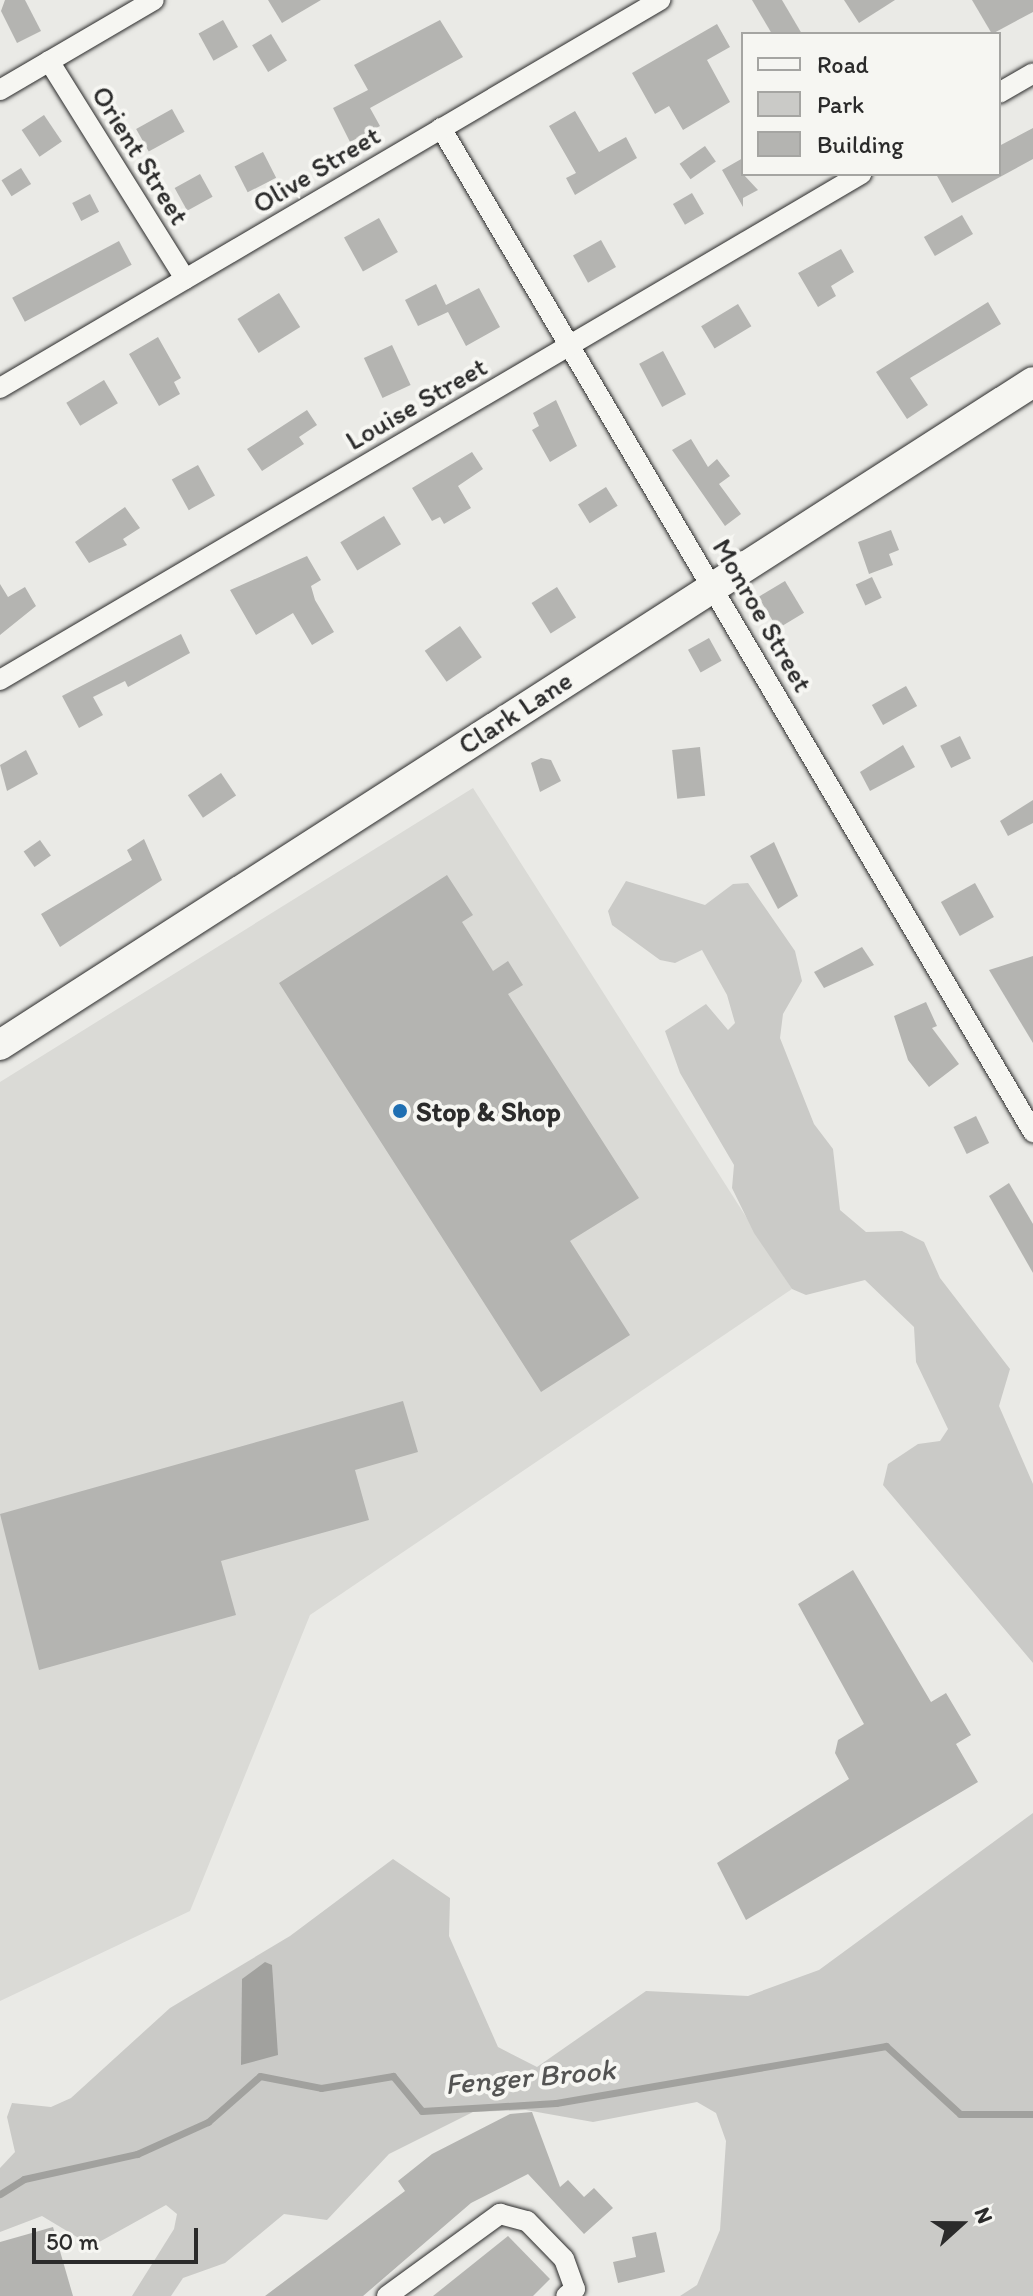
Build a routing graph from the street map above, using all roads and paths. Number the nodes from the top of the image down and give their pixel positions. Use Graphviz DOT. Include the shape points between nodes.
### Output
graph roads {
  1 [pos="154,0"];
  2 [pos="660,0"];
  3 [pos="49,61"];
  4 [pos="1033,73"];
  5 [pos="0,90"];
  6 [pos="1001,92"];
  7 [pos="441,128"];
  8 [pos="858,176"];
  9 [pos="185,279"];
  10 [pos="570,345"];
  11 [pos="1033,382"];
  12 [pos="0,388"];
  13 [pos="714,583"];
  14 [pos="0,680"];
  15 [pos="0,1045"];
  16 [pos="1033,1132"];
  17 [pos="570,2293"];
  18 [pos="387,2296"];
  1 -- 3 [label="street"];
  2 -- 7 [label="street, Olive Street"];
  3 -- 5 [label="street"];
  3 -- 9 [label="street, Orient Street"];
  4 -- 6 [label="street"];
  7 -- 9 [label="street, Olive Street"];
  7 -- 10 [label="street, Monroe Street"];
  8 -- 10 [label="street, Louise Street"];
  9 -- 12 [label="street, Olive Street"];
  10 -- 13 [label="street, Monroe Street"];
  10 -- 14 [label="street, Louise Street"];
  11 -- 13 [label="main road, Clark Lane"];
  13 -- 15 [label="main road, Clark Lane"];
  13 -- 16 [label="street, Monroe Street"];
  17 -- 18 [label="street" via="564,2259 527,2221 500,2214"];
}
